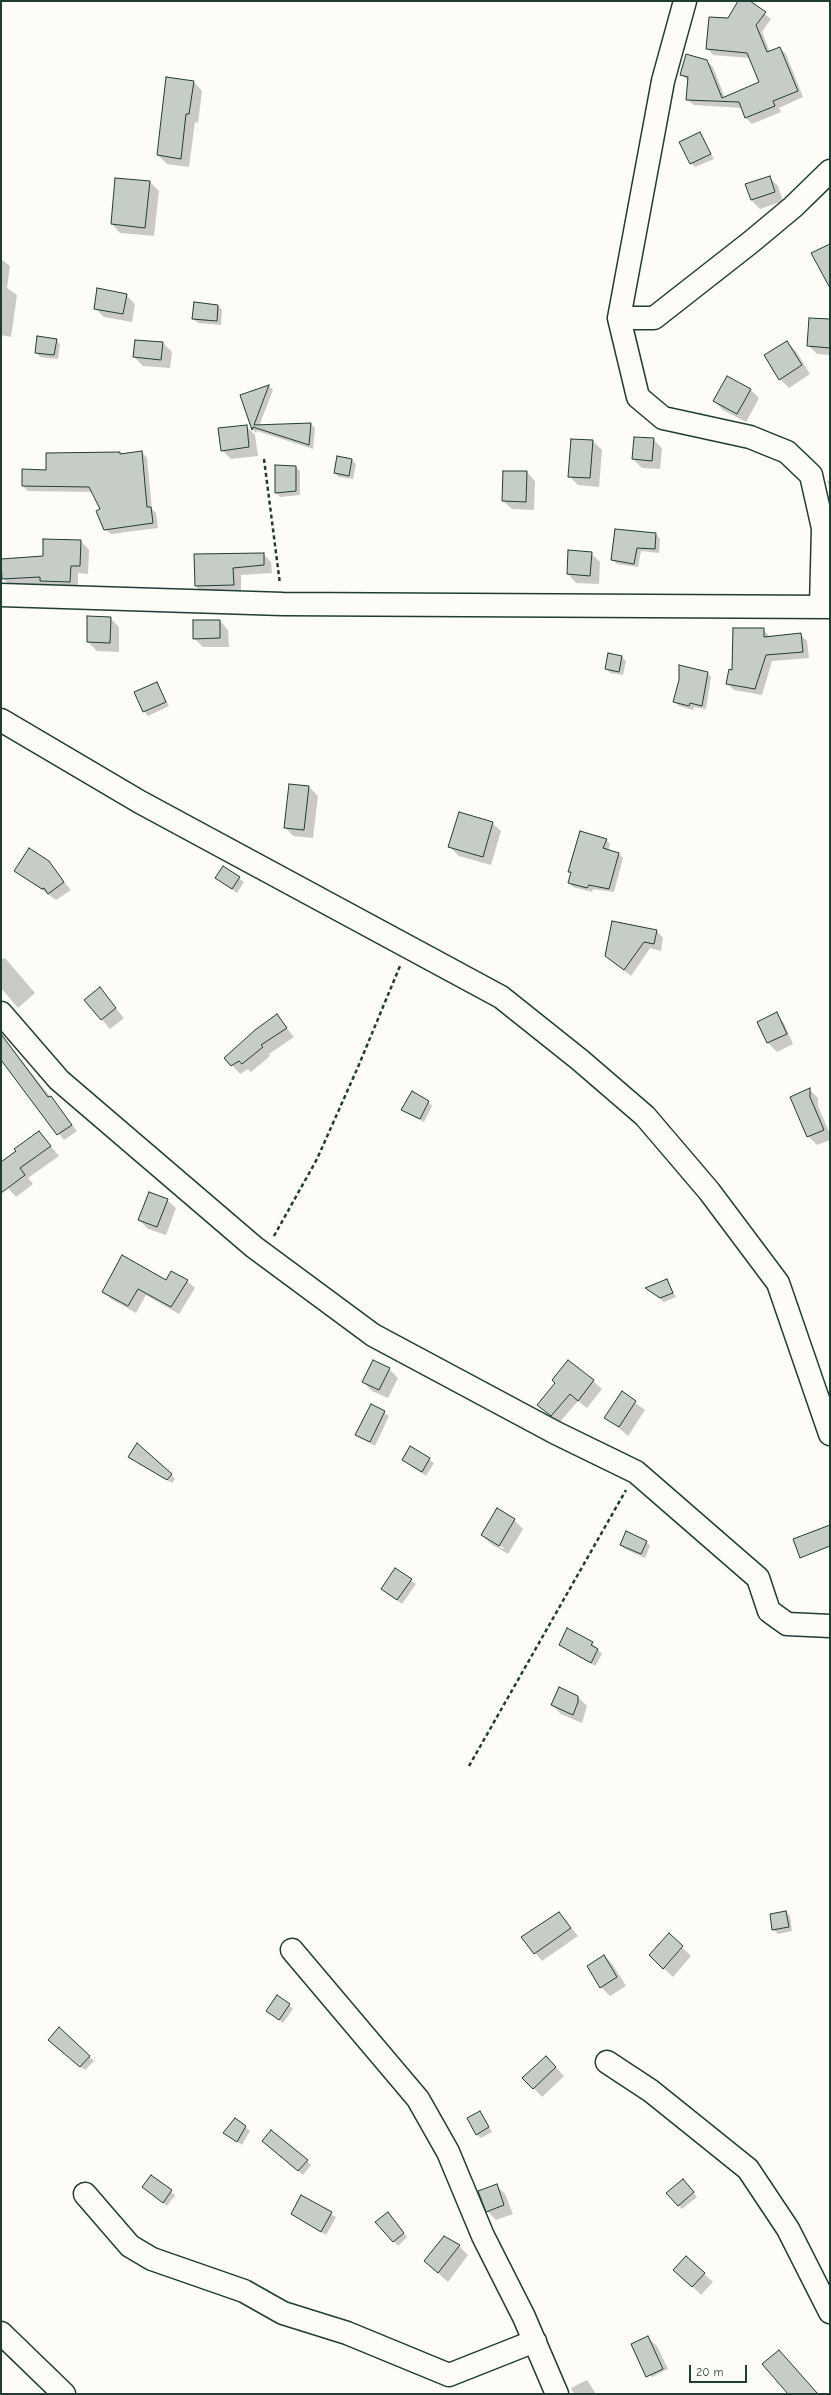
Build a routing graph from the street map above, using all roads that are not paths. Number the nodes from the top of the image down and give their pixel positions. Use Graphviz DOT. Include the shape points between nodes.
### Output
graph roads {
  1 [pos="685,1"];
  2 [pos="830,171"];
  3 [pos="619,318"];
  4 [pos="1,595"];
  5 [pos="825,607"];
  6 [pos="1,720"];
  7 [pos="1,1013"];
  8 [pos="830,1434"];
  9 [pos="830,1626"];
  10 [pos="292,1950"];
  11 [pos="607,2062"];
  12 [pos="85,2194"];
  13 [pos="830,2312"];
  14 [pos="1,2333"];
  15 [pos="535,2341"];
  16 [pos="64,2394"];
  17 [pos="557,2394"];
  1 -- 3 [label="street" via="662,81"];
  2 -- 3 [label="street" via="793,207 654,318"];
  3 -- 5 [label="street" via="638,397 663,418 750,437 787,452 811,475 823,528"];
  4 -- 5 [label="street" via="283,604"];
  6 -- 8 [label="street" via="140,802 501,997 580,1060 644,1116 709,1191 778,1284"];
  7 -- 9 [label="street" via="59,1080 264,1254 373,1335 556,1433 636,1472 758,1578 769,1611 786,1624"];
  10 -- 15 [label="street" via="418,2099 448,2152 483,2236"];
  11 -- 13 [label="street" via="651,2091 748,2169 788,2229"];
  12 -- 15 [label="street" via="130,2246 152,2259 244,2291 283,2313 347,2333 449,2375"];
  14 -- 16 [label="street"];
  15 -- 17 [label="street"];
}
